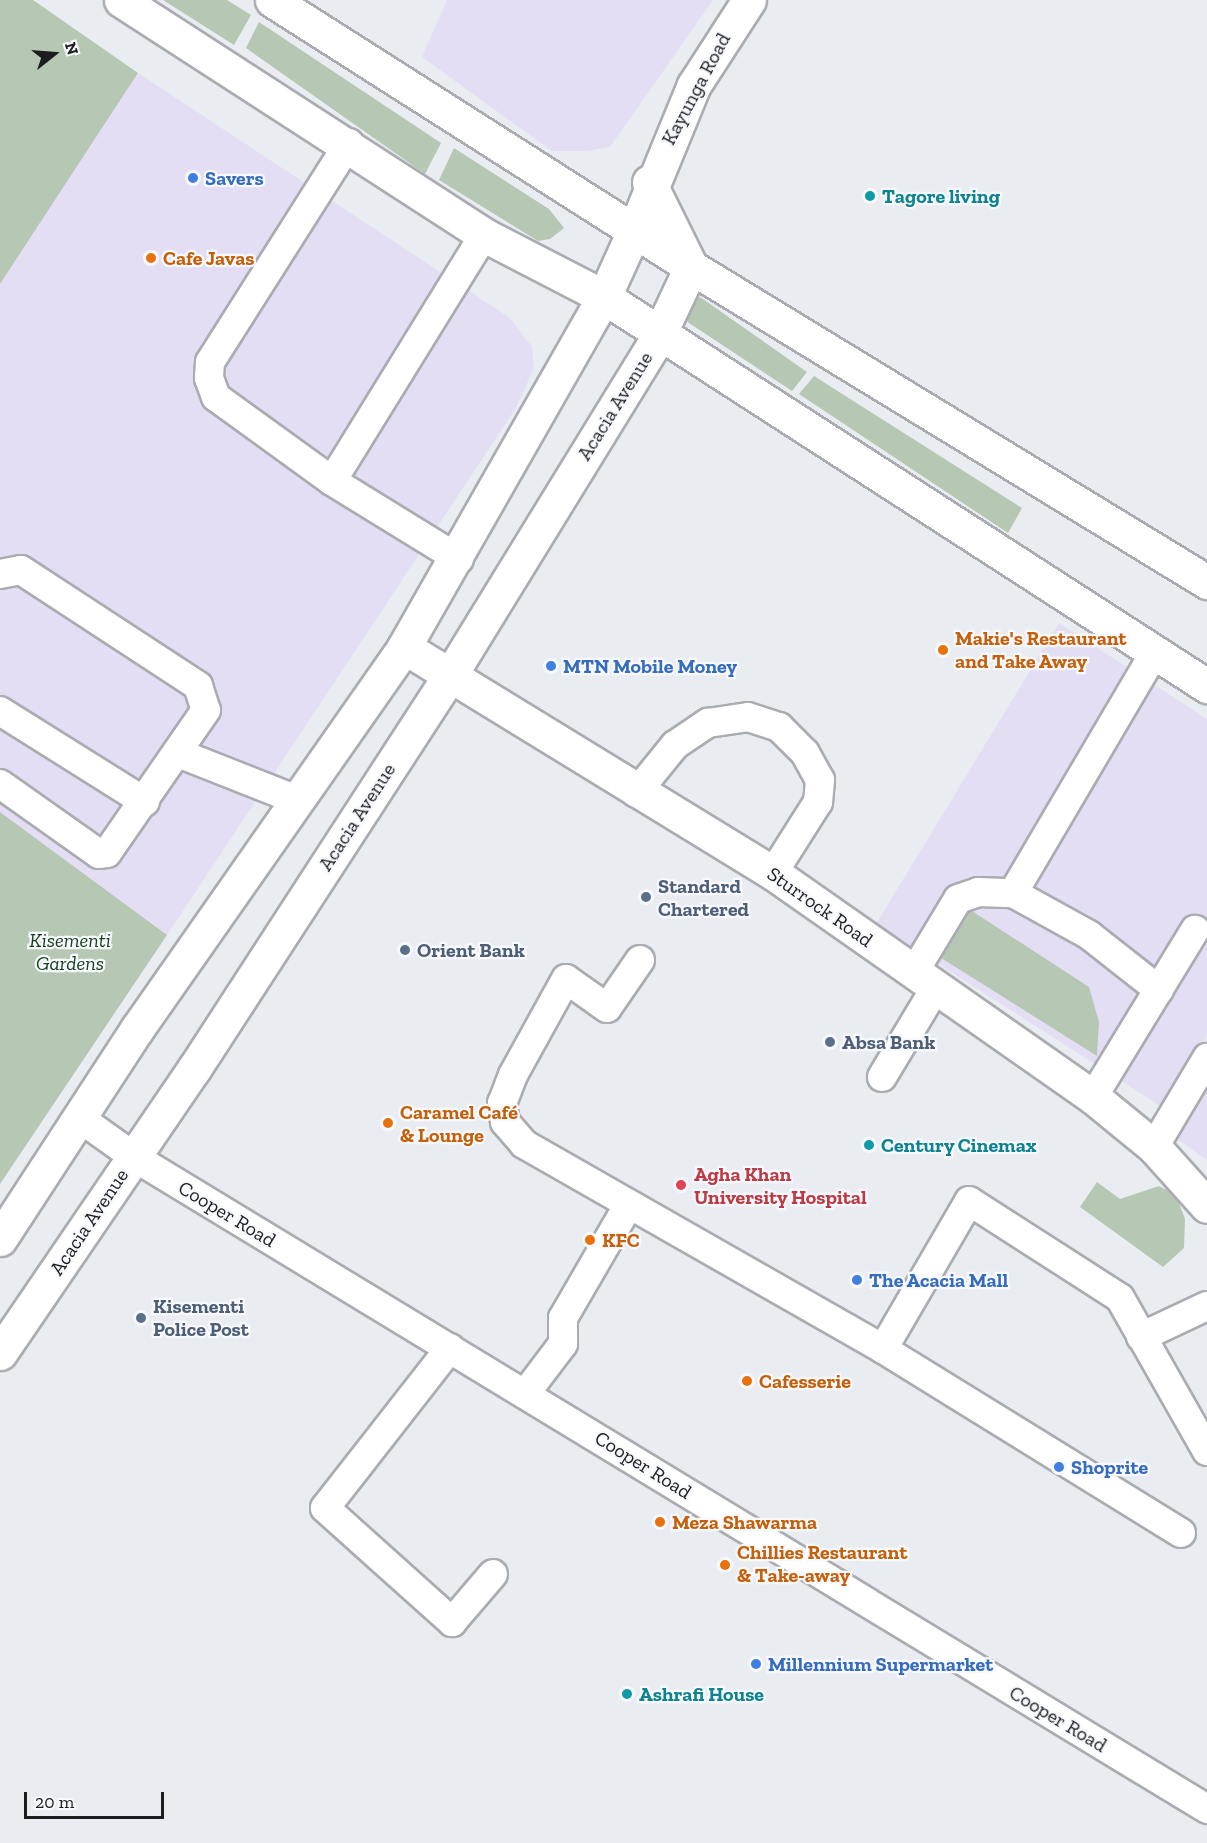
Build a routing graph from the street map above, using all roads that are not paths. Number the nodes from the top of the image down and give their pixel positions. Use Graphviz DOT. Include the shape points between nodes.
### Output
graph roads {
  1 [pos="121,0"];
  2 [pos="272,0"];
  3 [pos="749,0"];
  4 [pos="350,143"];
  5 [pos="650,182"];
  6 [pos="634,231"];
  7 [pos="484,235"];
  8 [pos="691,267"];
  9 [pos="604,297"];
  10 [pos="659,335"];
  11 [pos="332,481"];
  12 [pos="459,559"];
  13 [pos="0,574"];
  14 [pos="1207,582"];
  15 [pos="404,647"];
  16 [pos="1154,654"];
  17 [pos="449,677"];
  18 [pos="1207,686"];
  19 [pos="0,711"];
  20 [pos="178,753"];
  21 [pos="0,784"];
  22 [pos="636,793"];
  23 [pos="295,799"];
  24 [pos="145,802"];
  25 [pos="773,873"];
  26 [pos="1013,893"];
  27 [pos="1195,930"];
  28 [pos="640,960"];
  29 [pos="925,980"];
  30 [pos="1159,990"];
  31 [pos="1207,1058"];
  32 [pos="882,1077"];
  33 [pos="1093,1097"];
  34 [pos="81,1119"];
  35 [pos="1154,1147"];
  36 [pos="134,1157"];
  37 [pos="628,1206"];
  38 [pos="1207,1206"];
  39 [pos="0,1239"];
  40 [pos="1207,1306"];
  41 [pos="1141,1337"];
  42 [pos="450,1348"];
  43 [pos="883,1349"];
  44 [pos="0,1353"];
  45 [pos="525,1394"];
  46 [pos="1207,1450"];
  47 [pos="1181,1533"];
  48 [pos="493,1574"];
  49 [pos="1207,1809"];
  1 -- 4 [label="main road"];
  2 -- 6 [label="main road"];
  3 -- 5 [label="main road, Kayunga Road" via="694,85"];
  4 -- 7 [label="main road"];
  4 -- 11 [label="lane" via="210,362 216,397"];
  5 -- 6 [label="main road, Kayunga Road"];
  5 -- 8 [label="main road"];
  6 -- 8 [label="main road"];
  6 -- 9 [label="main road, Kayunga Road"];
  7 -- 9 [label="main road"];
  7 -- 11 [label="lane"];
  8 -- 10 [label="main road, Acacia Avenue"];
  8 -- 14 [label="main road"];
  9 -- 10 [label="main road"];
  9 -- 12 [label="main road"];
  10 -- 16 [label="main road"];
  10 -- 17 [label="main road, Acacia Avenue"];
  11 -- 12 [label="lane"];
  12 -- 15 [label="main road"];
  13 -- 20 [label="lane" via="21,570 198,687 206,710"];
  15 -- 17 [label="main road, Sturrock Road"];
  15 -- 23 [label="main road"];
  16 -- 18 [label="main road"];
  16 -- 26 [label="lane"];
  17 -- 22 [label="main road, Sturrock Road"];
  17 -- 36 [label="main road, Acacia Avenue"];
  19 -- 24 [label="lane"];
  20 -- 23 [label="lane"];
  20 -- 24 [label="lane"];
  21 -- 24 [label="lane" via="99,854 107,853"];
  22 -- 25 [label="main road, Sturrock Road"];
  22 -- 25 [label="lane" via="675,745 708,723 748,717 779,727 805,753 820,780 818,802"];
  23 -- 34 [label="main road"];
  25 -- 29 [label="main road, Sturrock Road"];
  26 -- 29 [label="lane" via="978,892 958,899"];
  26 -- 30 [label="lane" via="1089,935"];
  27 -- 30 [label="lane"];
  28 -- 37 [label="lane" via="607,1008 566,979 502,1103 505,1122 524,1144"];
  29 -- 32 [label="lane"];
  29 -- 33 [label="main road, Sturrock Road"];
  30 -- 33 [label="lane"];
  31 -- 35 [label="lane"];
  33 -- 35 [label="main road, Sturrock Road"];
  34 -- 36 [label="lane, Cooper Road"];
  34 -- 39 [label="main road"];
  35 -- 38 [label="main road, Sturrock Road"];
  36 -- 42 [label="lane, Cooper Road"];
  36 -- 44 [label="main road, Acacia Avenue"];
  37 -- 43 [label="lane"];
  37 -- 45 [label="lane" via="563,1318 563,1344"];
  40 -- 41 [label="lane"];
  41 -- 43 [label="lane" via="1120,1298 969,1201"];
  41 -- 46 [label="lane"];
  42 -- 45 [label="lane, Cooper Road"];
  42 -- 48 [label="lane" via="325,1508 452,1622"];
  43 -- 47 [label="lane"];
  45 -- 49 [label="lane, Cooper Road"];
}
